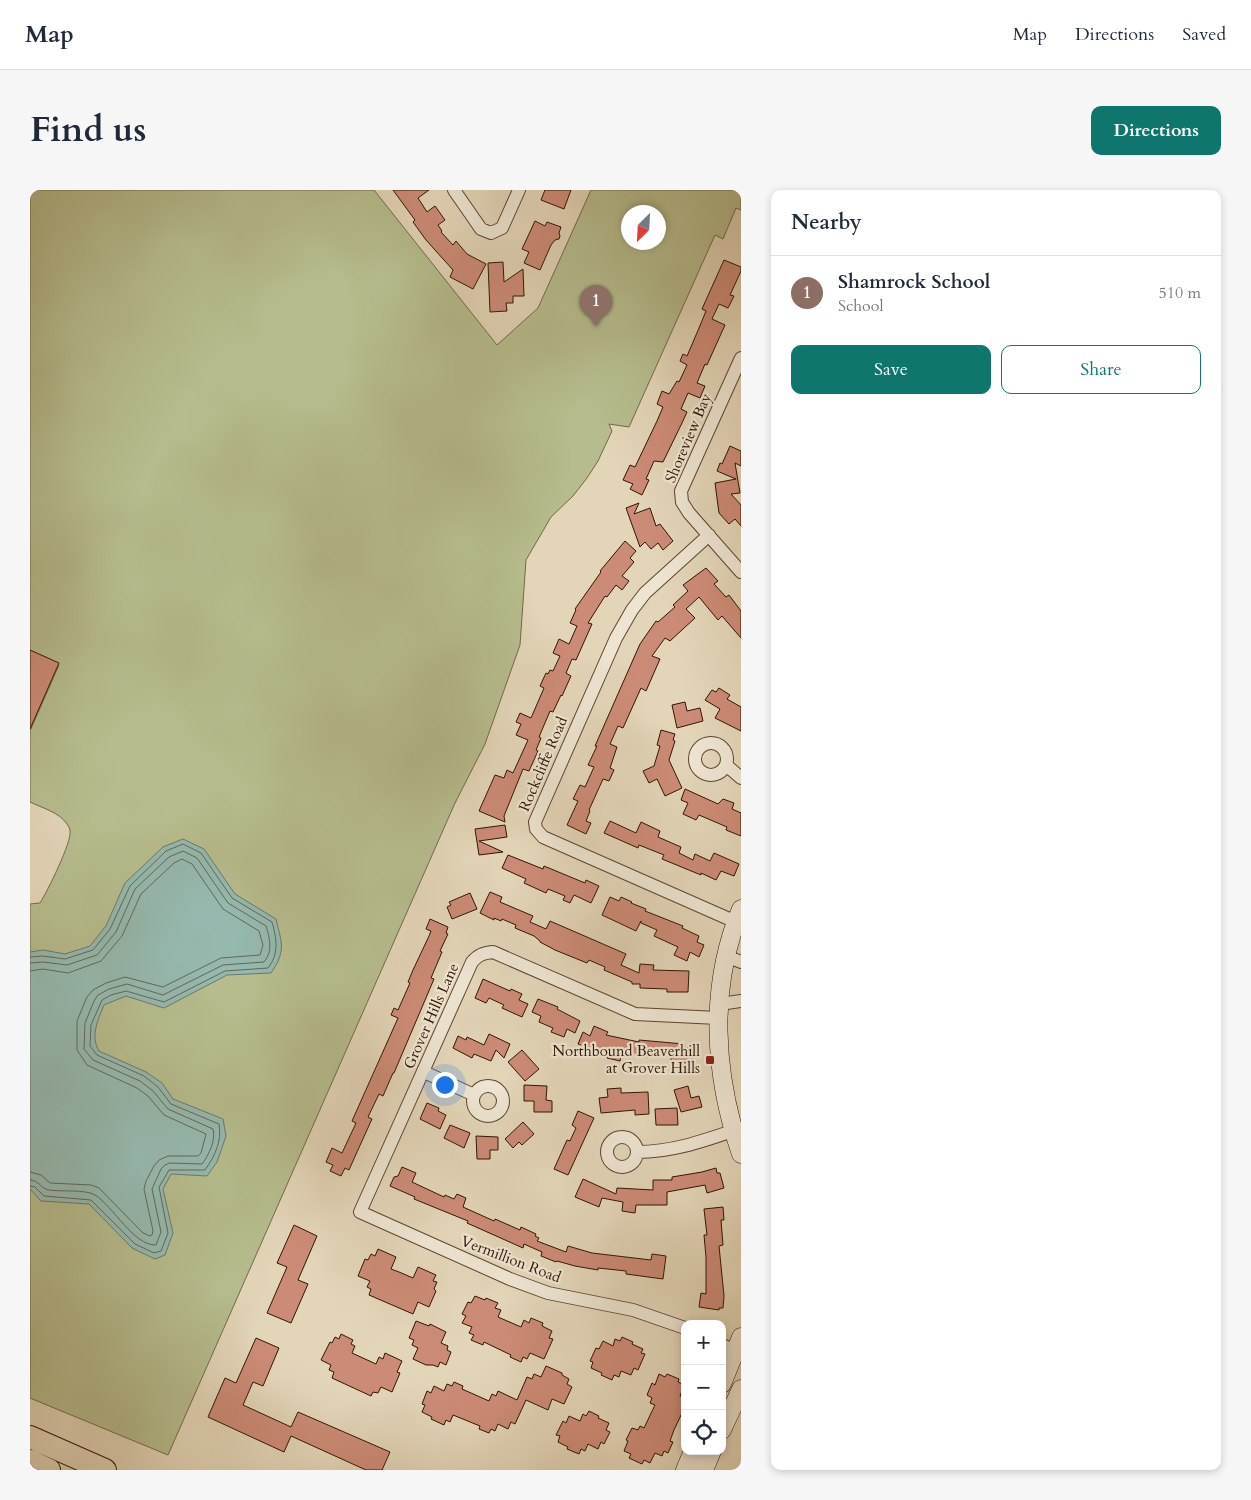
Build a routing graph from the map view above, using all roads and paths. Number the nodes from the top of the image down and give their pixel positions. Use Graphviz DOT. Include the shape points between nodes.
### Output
graph roads {
  1 [pos="454,190"];
  2 [pos="519,190"];
  3 [pos="741,358"];
  4 [pos="709,535"];
  5 [pos="741,572"];
  6 [pos="726,766"];
  7 [pos="741,778"];
  8 [pos="738,915"];
  9 [pos="734,959"];
  10 [pos="741,1001"];
  11 [pos="719,1012"];
  12 [pos="424,1072"];
  13 [pos="474,1095"];
  14 [pos="737,1129"];
  15 [pos="637,1152"];
  16 [pos="741,1154"];
  17 [pos="360,1212"];
  18 [pos="681,1327"];
  19 [pos="735,1346"];
  20 [pos="726,1372"];
  21 [pos="741,1389"];
  22 [pos="726,1421"];
  23 [pos="30,1436"];
  24 [pos="691,1455"];
  25 [pos="710,1455"];
  26 [pos="30,1462"];
  27 [pos="49,1470"];
  28 [pos="105,1470"];
  29 [pos="684,1470"];
  30 [pos="704,1470"];
  1 -- 2 [label="street" via="481,229 491,233 502,228"];
  3 -- 4 [label="street, Shoreview Bay" via="681,491 682,502"];
  4 -- 5 [label="street, Shoreview Bay"];
  4 -- 8 [label="street, Rockcliffe Road" via="645,593 632,610 616,638 535,822 543,837"];
  6 -- 7 [label="street"];
  8 -- 9 [label="street"];
  9 -- 11 [label="street" via="722,980"];
  10 -- 11 [label="street"];
  11 -- 12 [label="street, Grover Hills Lane" via="635,1014 504,956 485,952 472,962"];
  11 -- 14 [label="street" via="719,1058"];
  12 -- 13 [label="street"];
  12 -- 17 [label="street, Grover Hills Lane"];
  14 -- 15 [label="street" via="674,1149"];
  14 -- 16 [label="street"];
  17 -- 18 [label="street, Vermillion Road" via="548,1293 633,1310"];
  19 -- 20 [label="street"];
  21 -- 22 [label="street"];
  23 -- 28 [label="highway"];
  24 -- 29 [label="street"];
  25 -- 30 [label="street"];
  26 -- 27 [label="highway"];
}
